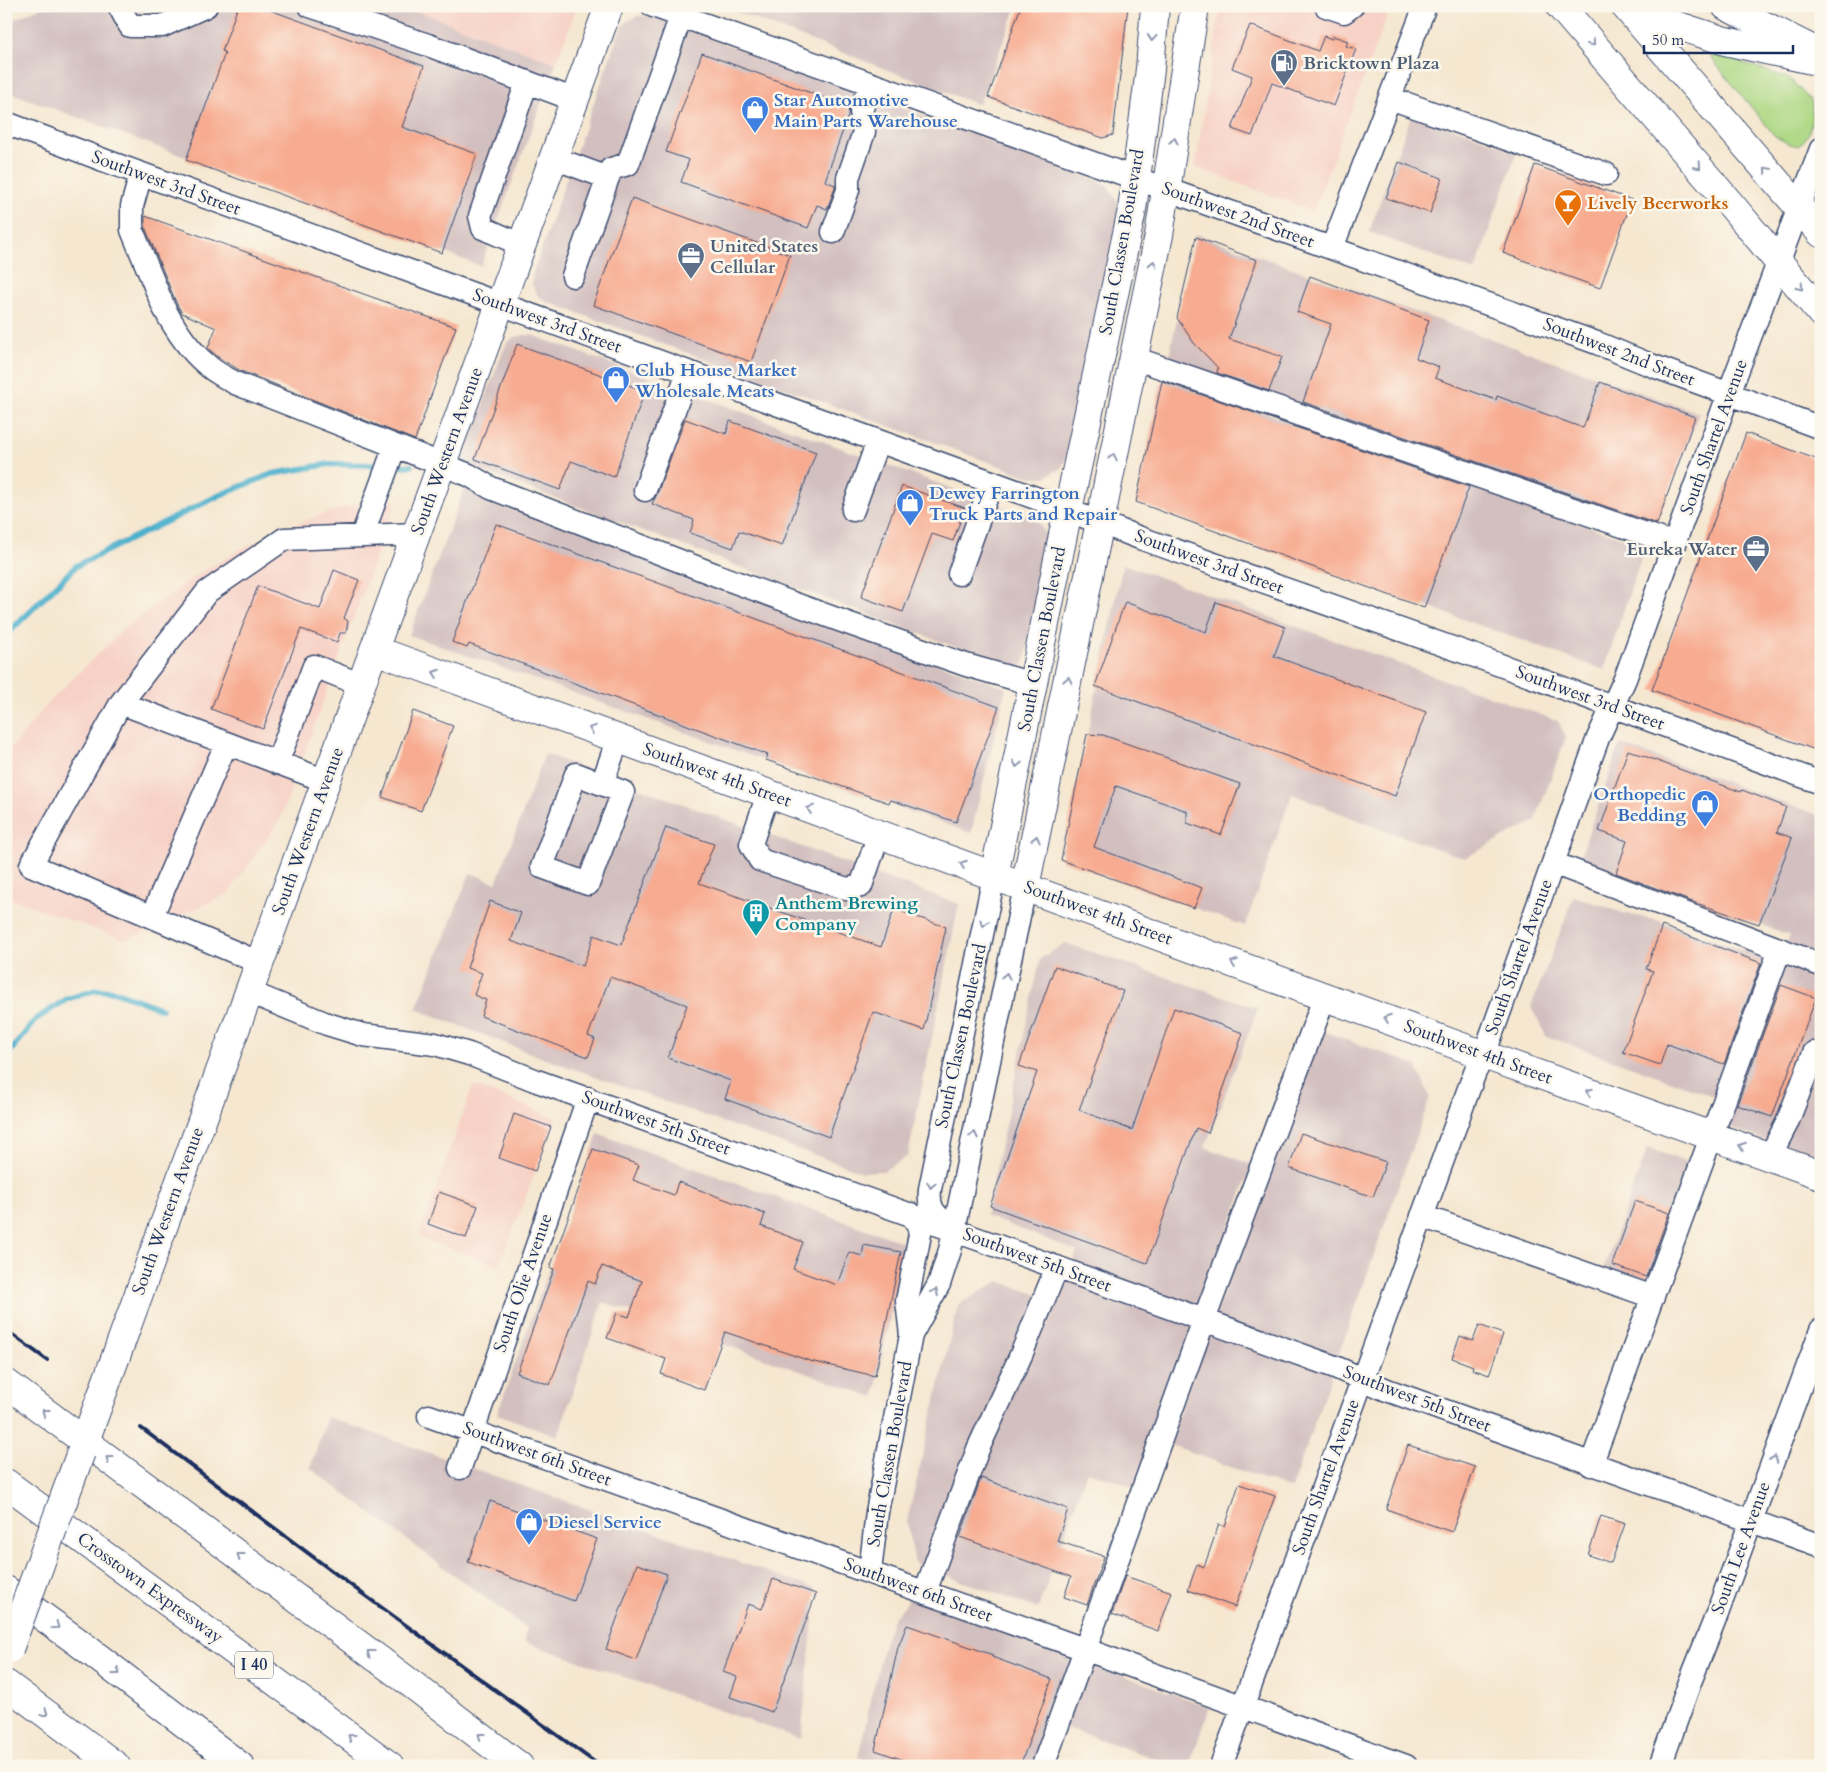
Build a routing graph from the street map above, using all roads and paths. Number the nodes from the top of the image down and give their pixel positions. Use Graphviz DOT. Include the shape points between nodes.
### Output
graph roads {
  1 [pos="119,6"];
  2 [pos="206,6"];
  3 [pos="310,6"];
  4 [pos="609,6"];
  5 [pos="653,6"];
  6 [pos="1155,6"];
  7 [pos="1195,6"];
  8 [pos="1326,6"];
  9 [pos="1352,6"];
  10 [pos="1425,6"];
  11 [pos="1560,6"];
  12 [pos="1625,6"];
  13 [pos="1629,6"];
  14 [pos="1726,6"];
  15 [pos="681,16"];
  16 [pos="1821,54"];
  17 [pos="1821,62"];
  18 [pos="527,82"];
  19 [pos="870,84"];
  20 [pos="1390,98"];
  21 [pos="575,100"];
  22 [pos="6,123"];
  23 [pos="1821,149"];
  24 [pos="554,158"];
  25 [pos="141,174"];
  26 [pos="1606,174"];
  27 [pos="608,178"];
  28 [pos="1136,178"];
  29 [pos="1167,189"];
  30 [pos="1799,207"];
  31 [pos="833,232"];
  32 [pos="1821,233"];
  33 [pos="522,245"];
  34 [pos="1332,248"];
  35 [pos="1779,262"];
  36 [pos="573,276"];
  37 [pos="501,304"];
  38 [pos="1821,313"];
  39 [pos="1134,358"];
  40 [pos="688,372"];
  41 [pos="1729,393"];
  42 [pos="1821,428"];
  43 [pos="878,441"];
  44 [pos="395,446"];
  45 [pos="443,464"];
  46 [pos="992,482"];
  47 [pos="646,490"];
  48 [pos="853,510"];
  49 [pos="1068,510"];
  50 [pos="1100,522"];
  51 [pos="417,534"];
  52 [pos="362,536"];
  53 [pos="1675,544"];
  54 [pos="959,574"];
  55 [pos="375,650"];
  56 [pos="1034,684"];
  57 [pos="362,685"];
  58 [pos="121,704"];
  59 [pos="1612,707"];
  60 [pos="618,739"];
  61 [pos="226,744"];
  62 [pos="277,763"];
  63 [pos="326,781"];
  64 [pos="1821,783"];
  65 [pos="602,784"];
  66 [pos="768,794"];
  67 [pos="879,834"];
  68 [pos="1553,863"];
  69 [pos="994,876"];
  70 [pos="1026,887"];
  71 [pos="152,916"];
  72 [pos="1780,949"];
  73 [pos="260,963"];
  74 [pos="1821,964"];
  75 [pos="249,992"];
  76 [pos="1326,996"];
  77 [pos="1484,1055"];
  78 [pos="1821,1055"];
  79 [pos="588,1098"];
  80 [pos="1712,1135"];
  81 [pos="1770,1156"];
  82 [pos="1821,1175"];
  83 [pos="911,1214"];
  84 [pos="1422,1216"];
  85 [pos="954,1230"];
  86 [pos="1056,1267"];
  87 [pos="1653,1298"];
  88 [pos="1204,1320"];
  89 [pos="1821,1330"];
  90 [pos="911,1335"];
  91 [pos="1816,1358"];
  92 [pos="1362,1379"];
  93 [pos="6,1383"];
  94 [pos="430,1416"];
  95 [pos="472,1431"];
  96 [pos="83,1446"];
  97 [pos="1592,1464"];
  98 [pos="460,1468"];
  99 [pos="6,1482"];
  100 [pos="1751,1521"];
  101 [pos="1821,1546"];
  102 [pos="870,1572"];
  103 [pos="6,1590"];
  104 [pos="925,1592"];
  105 [pos="1084,1649"];
  106 [pos="8,1652"];
  107 [pos="6,1684"];
  108 [pos="1243,1706"];
  109 [pos="116,1766"];
  110 [pos="240,1766"];
  111 [pos="390,1766"];
  112 [pos="519,1766"];
  113 [pos="1043,1766"];
  114 [pos="1222,1766"];
  115 [pos="1406,1766"];
  116 [pos="1660,1766"];
  1 -- 2 [label="street" via="130,26 162,26"];
  3 -- 18 [label="street"];
  4 -- 21 [label="main road, South Western Avenue"];
  5 -- 15 [label="street, Southwest 2nd Street"];
  6 -- 28 [label="main road, South Classen Boulevard, one-way"];
  29 -- 7 [label="main road, South Classen Boulevard, one-way"];
  8 -- 9 [label="street" via="1344,12"];
  10 -- 20 [label="street"];
  11 -- 35 [label="main road, one-way"];
  30 -- 12 [label="main road, one-way"];
  13 -- 17 [label="main road" via="1725,42"];
  14 -- 16 [label="main road"];
  15 -- 19 [label="street, Southwest 2nd Street"];
  15 -- 27 [label="street" via="628,164 611,169"];
  18 -- 21 [label="street"];
  18 -- 33 [label="street" via="480,216 483,228"];
  19 -- 28 [label="street, Southwest 2nd Street"];
  19 -- 31 [label="street" via="861,111 864,132"];
  20 -- 26 [label="street"];
  20 -- 34 [label="street"];
  21 -- 24 [label="main road, South Western Avenue"];
  22 -- 25 [label="street, Southwest 3rd Street"];
  23 -- 30 [label="street, South Shartel Avenue"];
  24 -- 27 [label="street"];
  24 -- 33 [label="main road, South Western Avenue"];
  25 -- 37 [label="street, Southwest 3rd Street"];
  25 -- 44 [label="street" via="132,206 132,230 164,308 198,356 211,369 241,387"];
  27 -- 36 [label="street"];
  28 -- 29 [label="street, Southwest 2nd Street"];
  28 -- 49 [label="main road, South Classen Boulevard" via="1132,210"];
  29 -- 34 [label="street, Southwest 2nd Street"];
  39 -- 29 [label="main road, South Classen Boulevard, one-way"];
  30 -- 32 [label="main road"];
  30 -- 35 [label="street, South Shartel Avenue"];
  33 -- 37 [label="main road, South Western Avenue"];
  34 -- 41 [label="street, Southwest 2nd Street" via="1598,342"];
  35 -- 38 [label="main road, one-way"];
  35 -- 41 [label="street, South Shartel Avenue"];
  37 -- 40 [label="street, Southwest 3rd Street"];
  37 -- 45 [label="main road, South Western Avenue"];
  50 -- 39 [label="main road, South Classen Boulevard, one-way"];
  39 -- 53 [label="street"];
  40 -- 43 [label="street, Southwest 3rd Street"];
  40 -- 47 [label="street"];
  41 -- 42 [label="street, Southwest 2nd Street"];
  41 -- 53 [label="street, South Shartel Avenue"];
  43 -- 46 [label="street, Southwest 3rd Street"];
  43 -- 48 [label="street"];
  44 -- 45 [label="street"];
  44 -- 52 [label="street"];
  45 -- 51 [label="main road, South Western Avenue"];
  45 -- 56 [label="street" via="469,474 491,488 733,581 966,665"];
  46 -- 49 [label="street, Southwest 3rd Street"];
  46 -- 54 [label="street"];
  49 -- 50 [label="street, Southwest 3rd Street"];
  49 -- 56 [label="main road, South Classen Boulevard"];
  50 -- 59 [label="street, Southwest 3rd Street"];
  70 -- 50 [label="main road, South Classen Boulevard, one-way"];
  51 -- 52 [label="street"];
  51 -- 55 [label="main road, South Western Avenue"];
  52 -- 58 [label="street" via="284,539 207,592"];
  53 -- 59 [label="street, South Shartel Avenue"];
  55 -- 57 [label="main road, South Western Avenue"];
  60 -- 55 [label="main road, Southwest 4th Street, one-way"];
  56 -- 69 [label="main road, South Classen Boulevard, one-way"];
  57 -- 62 [label="street" via="314,666"];
  57 -- 63 [label="main road, South Western Avenue"];
  58 -- 61 [label="street"];
  58 -- 71 [label="street" via="31,865"];
  59 -- 64 [label="street, Southwest 3rd Street"];
  59 -- 68 [label="street, South Shartel Avenue"];
  60 -- 65 [label="street"];
  60 -- 66 [label="main road, Southwest 4th Street"];
  61 -- 62 [label="street"];
  61 -- 71 [label="street"];
  62 -- 63 [label="street"];
  63 -- 73 [label="main road, South Western Avenue"];
  65 -- 65 [label="street" via="623,792 588,884 542,867 576,774"];
  67 -- 66 [label="main road, Southwest 4th Street, one-way"];
  66 -- 67 [label="street" via="751,844 760,860 847,889 861,886"];
  69 -- 67 [label="main road, Southwest 4th Street, one-way"];
  68 -- 72 [label="street"];
  68 -- 77 [label="street, South Shartel Avenue"];
  69 -- 70 [label="main road, Southwest 4th Street"];
  69 -- 85 [label="street, South Classen Boulevard, one-way" via="930,1189 929,1204"];
  76 -- 70 [label="main road, Southwest 4th Street, one-way"];
  85 -- 70 [label="street, South Classen Boulevard, one-way"];
  71 -- 73 [label="street"];
  72 -- 74 [label="street"];
  72 -- 80 [label="street"];
  73 -- 75 [label="main road, South Western Avenue"];
  75 -- 79 [label="street, Southwest 5th Street" via="327,1024 363,1035 435,1044"];
  75 -- 96 [label="main road, South Western Avenue"];
  77 -- 76 [label="main road, Southwest 4th Street, one-way"];
  76 -- 88 [label="street"];
  80 -- 77 [label="main road, Southwest 4th Street, one-way"];
  77 -- 84 [label="street, South Shartel Avenue"];
  78 -- 81 [label="street" via="1814,1053 1787,1123"];
  79 -- 83 [label="street, Southwest 5th Street"];
  79 -- 95 [label="street, South Olie Avenue"];
  81 -- 80 [label="main road, Southwest 4th Street, one-way"];
  80 -- 87 [label="street"];
  81 -- 82 [label="main road, Southwest 4th Street"];
  83 -- 85 [label="street, Southwest 5th Street"];
  83 -- 90 [label="street, South Classen Boulevard" via="920,1234 907,1302"];
  84 -- 87 [label="street"];
  84 -- 92 [label="street, South Shartel Avenue"];
  85 -- 86 [label="street, Southwest 5th Street"];
  90 -- 85 [label="street, South Classen Boulevard, one-way" via="941,1279"];
  86 -- 88 [label="street, Southwest 5th Street"];
  86 -- 104 [label="street" via="978,1449"];
  87 -- 97 [label="street"];
  88 -- 92 [label="street, Southwest 5th Street"];
  88 -- 105 [label="street"];
  89 -- 91 [label="street, South Lee Avenue"];
  90 -- 102 [label="street, South Classen Boulevard" via="876,1512"];
  100 -- 91 [label="street, South Lee Avenue, one-way"];
  92 -- 97 [label="street, Southwest 5th Street"];
  92 -- 108 [label="street, South Shartel Avenue"];
  96 -- 93 [label="main road, one-way"];
  94 -- 95 [label="street, Southwest 6th Street"];
  95 -- 98 [label="street, South Olie Avenue"];
  95 -- 102 [label="street, Southwest 6th Street"];
  96 -- 106 [label="main road, South Western Avenue, bridge"];
  112 -- 96 [label="main road, one-way" via="409,1682"];
  97 -- 100 [label="street, Southwest 5th Street"];
  111 -- 99 [label="main road, Crosstown Expressway / I 40, one-way"];
  100 -- 101 [label="street, Southwest 5th Street"];
  100 -- 116 [label="street, South Lee Avenue"];
  102 -- 104 [label="street, Southwest 6th Street"];
  103 -- 110 [label="main road, one-way"];
  104 -- 105 [label="street, Southwest 6th Street"];
  105 -- 108 [label="street, Southwest 6th Street"];
  105 -- 113 [label="street"];
  107 -- 109 [label="main road, one-way"];
  108 -- 114 [label="street, South Shartel Avenue"];
  108 -- 115 [label="street, Southwest 6th Street"];
}
